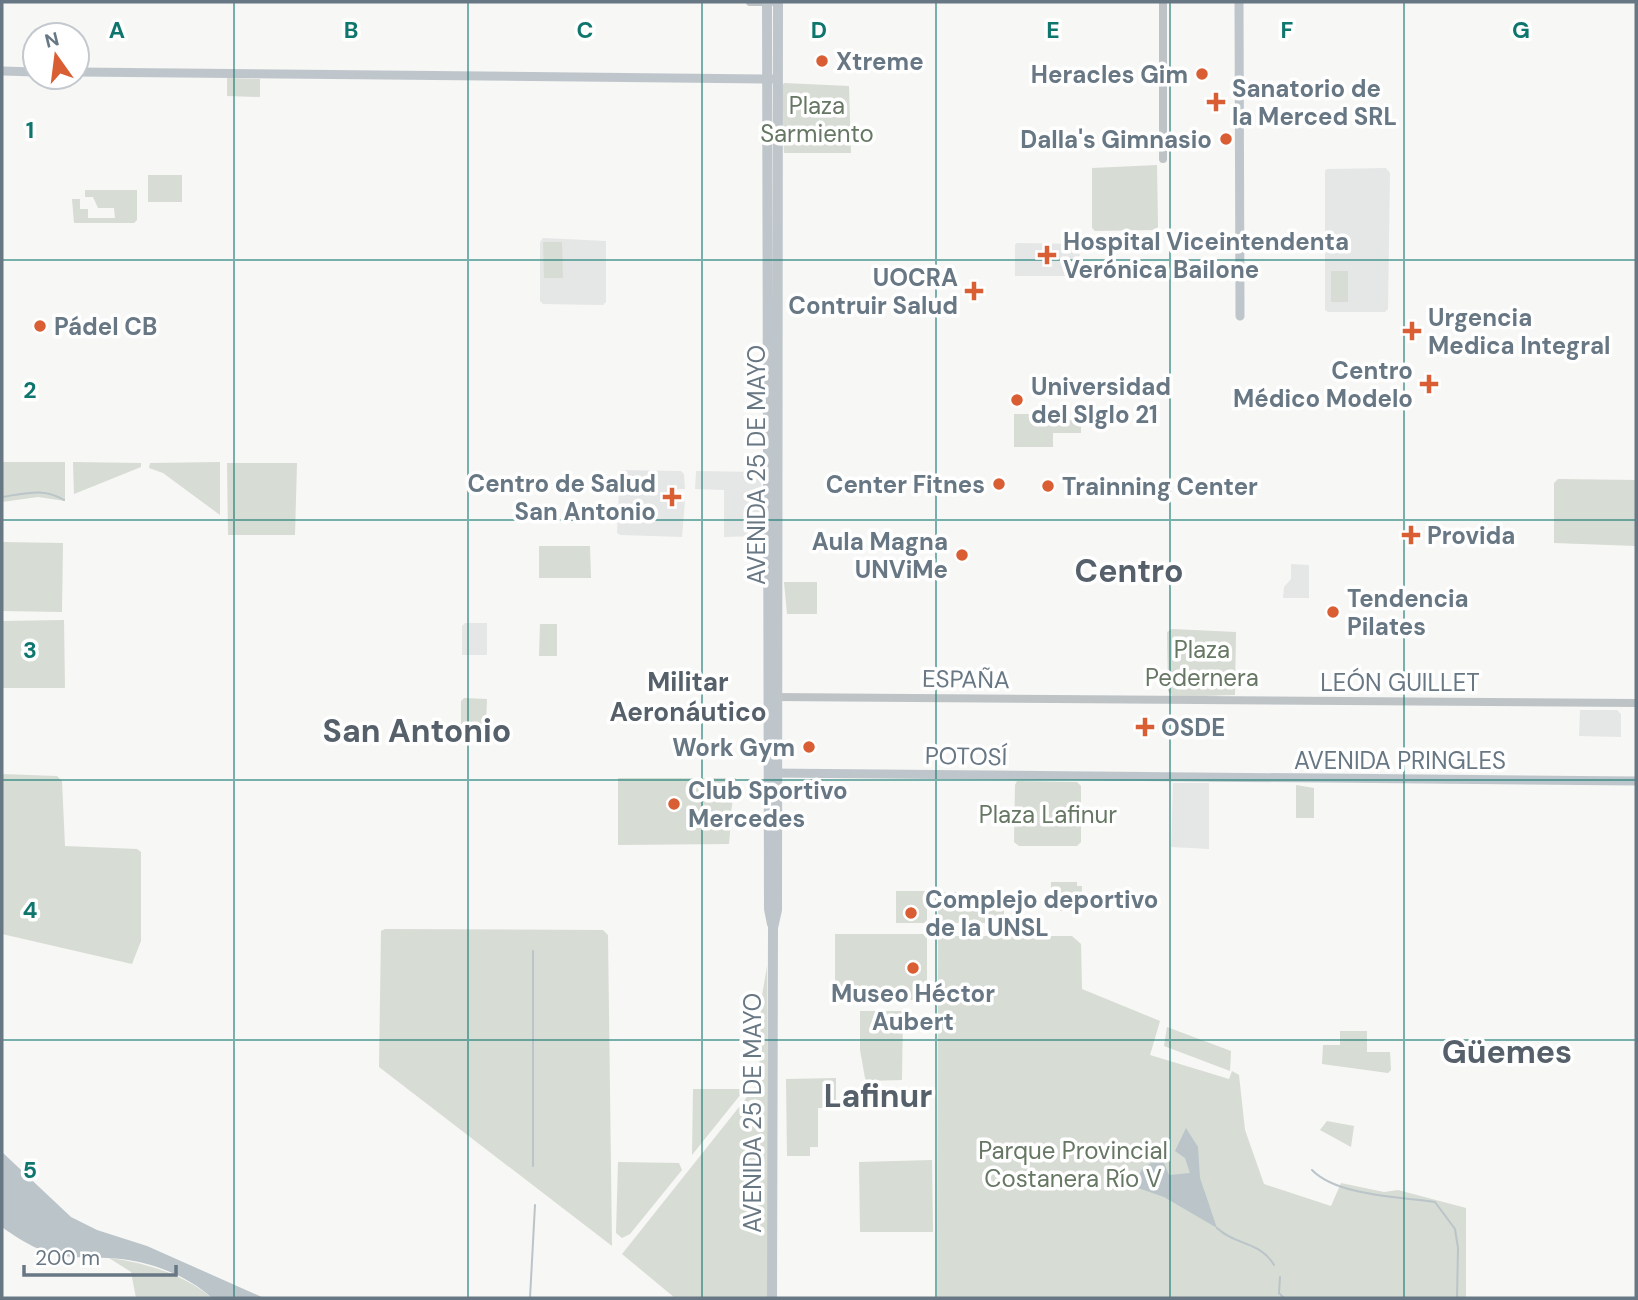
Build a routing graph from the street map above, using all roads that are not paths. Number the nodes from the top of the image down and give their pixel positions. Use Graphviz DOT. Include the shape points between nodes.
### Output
graph roads {
  1 [pos="750,2"];
  2 [pos="767,2"];
  3 [pos="778,2"];
  4 [pos="1163,2"];
  5 [pos="1239,2"];
  6 [pos="2,71"];
  7 [pos="21,72"];
  8 [pos="91,72"];
  9 [pos="773,79"];
  10 [pos="1163,159"];
  11 [pos="1240,316"];
  12 [pos="773,697"];
  13 [pos="1163,700"];
  14 [pos="1636,703"];
  15 [pos="773,773"];
  16 [pos="1163,778"];
  17 [pos="1636,781"];
  18 [pos="772,1298"];
  1 -- 2 [label="street"];
  2 -- 3 [label="street"];
  2 -- 9 [label="main road, AVENIDA 25 DE MAYO"];
  3 -- 9 [label="main road, AVENIDA 25 DE MAYO"];
  4 -- 10 [label="street"];
  5 -- 11 [label="main road"];
  6 -- 7 [label="main road"];
  8 -- 9 [label="main road"];
  9 -- 12 [label="main road, AVENIDA 25 DE MAYO"];
  12 -- 13 [label="street, ESPAÑA"];
  12 -- 15 [label="main road, AVENIDA 25 DE MAYO"];
  13 -- 14 [label="street, LEÓN GUILLET"];
  15 -- 16 [label="main road, POTOSÍ"];
  15 -- 18 [label="main road, AVENIDA 25 DE MAYO" via="777,910 773,928"];
  16 -- 17 [label="main road, AVENIDA PRINGLES"];
}
